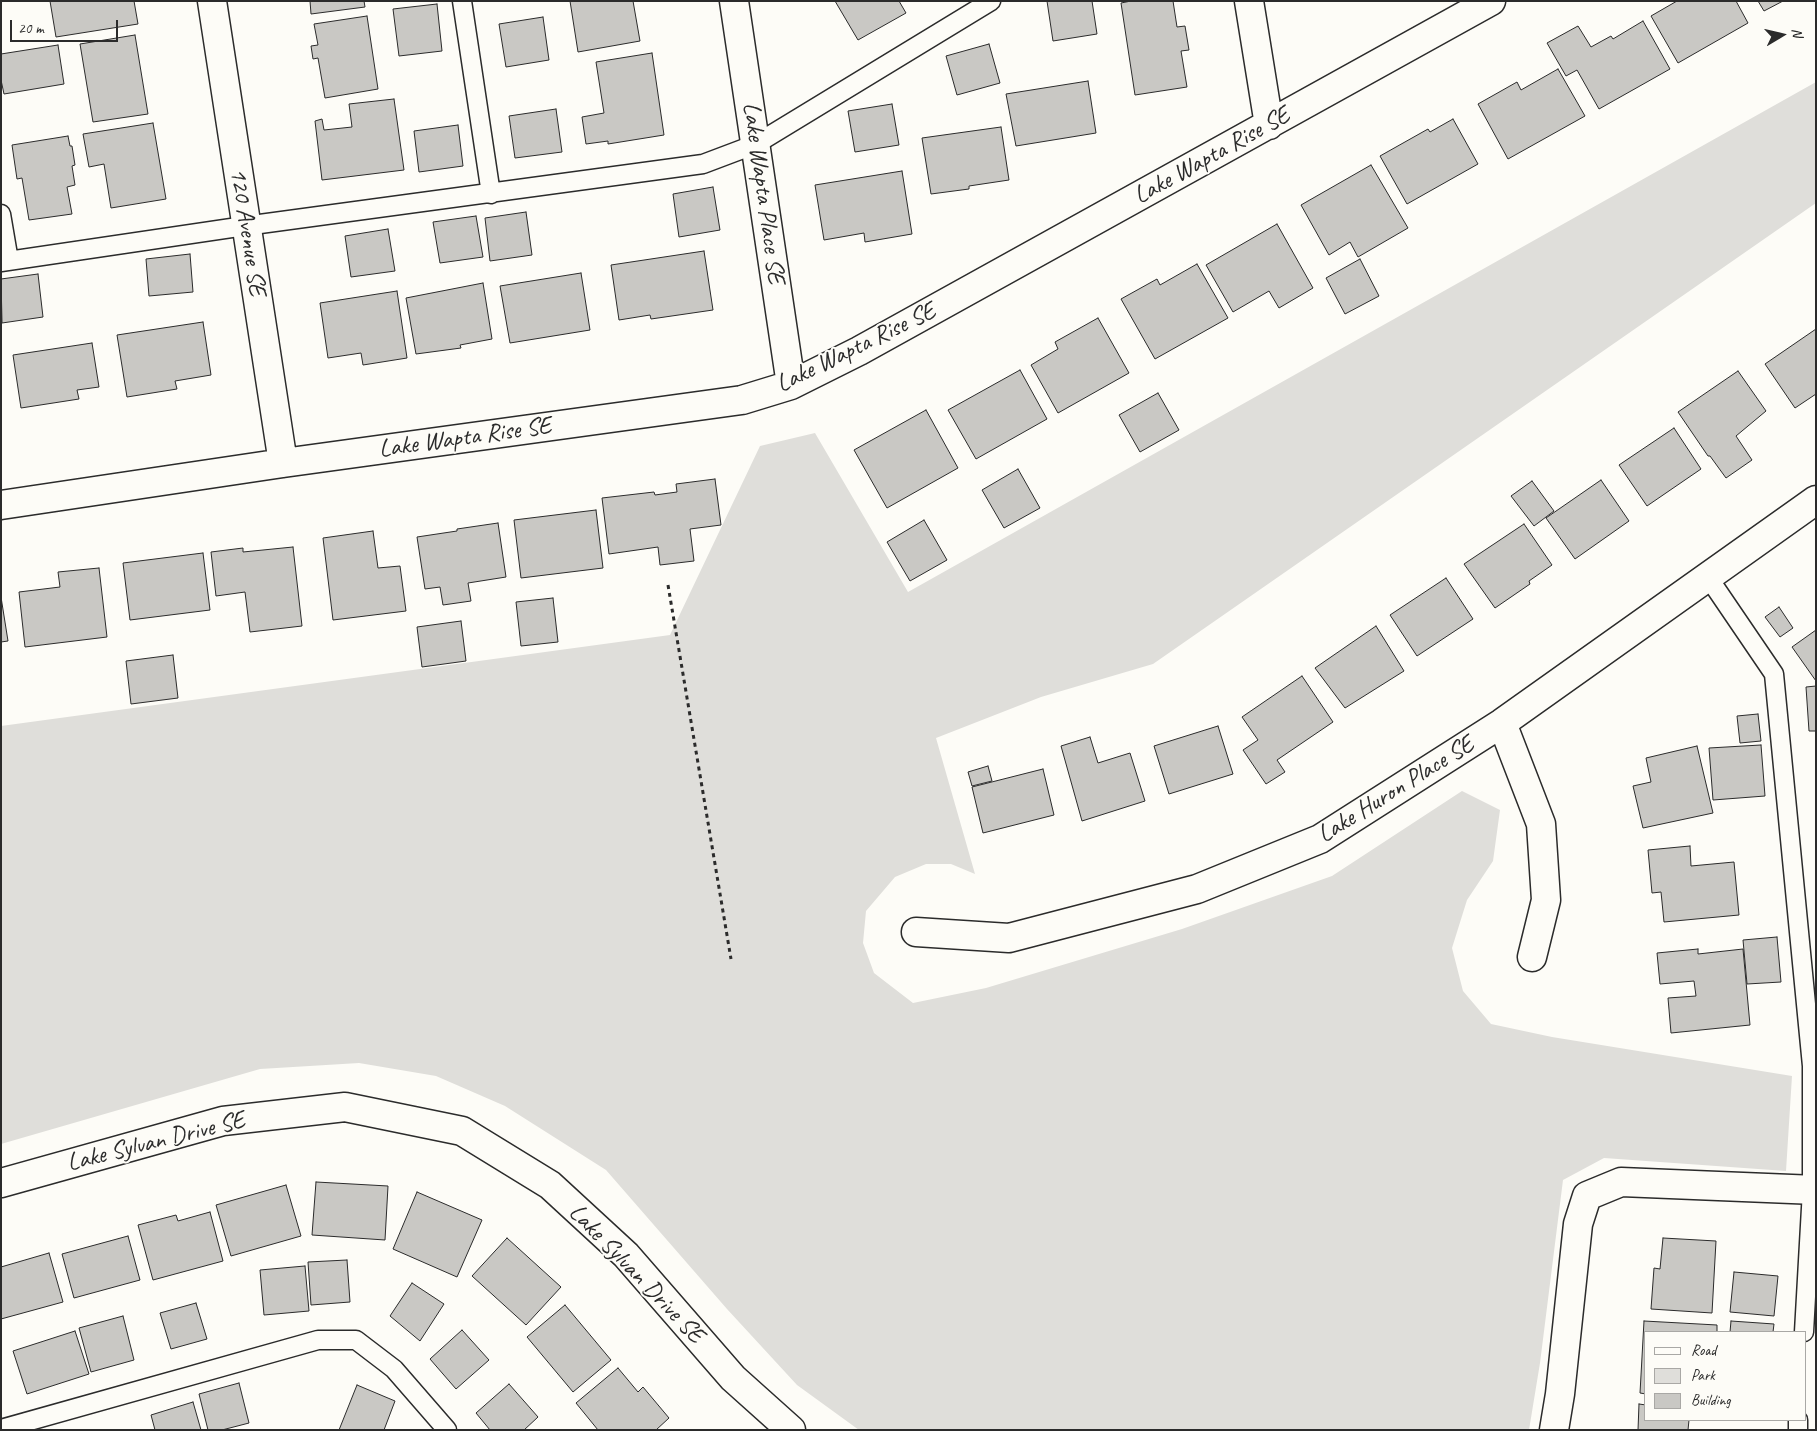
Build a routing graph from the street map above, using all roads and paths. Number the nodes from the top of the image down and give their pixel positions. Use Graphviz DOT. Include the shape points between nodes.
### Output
graph roads {
  1 [pos="212,1"];
  2 [pos="462,1"];
  3 [pos="734,1"];
  4 [pos="991,1"];
  5 [pos="1249,1"];
  6 [pos="1491,1"];
  7 [pos="1269,125"];
  8 [pos="756,144"];
  9 [pos="491,194"];
  10 [pos="1,214"];
  11 [pos="246,226"];
  12 [pos="5,262"];
  13 [pos="791,385"];
  14 [pos="283,463"];
  15 [pos="1816,500"];
  16 [pos="1,504"];
  17 [pos="1708,577"];
  18 [pos="668,585"];
  19 [pos="1502,723"];
  20 [pos="916,932"];
  21 [pos="1532,957"];
  22 [pos="731,959"];
  23 [pos="1,1183"];
  24 [pos="1814,1190"];
  25 [pos="1804,1331"];
  26 [pos="1,1429"];
  27 [pos="447,1430"];
  28 [pos="791,1430"];
  29 [pos="1554,1430"];
  1 -- 11 [label="street, 120 Avenue SE"];
  2 -- 9 [label="lane"];
  3 -- 8 [label="street, Lake Wapta Place SE"];
  4 -- 8 [label="lane"];
  5 -- 7 [label="street"];
  6 -- 7 [label="street, Lake Wapta Rise SE"];
  7 -- 13 [label="street, Lake Wapta Rise SE" via="868,346"];
  8 -- 9 [label="lane" via="703,164"];
  8 -- 13 [label="street, Lake Wapta Place SE"];
  9 -- 11 [label="lane"];
  10 -- 12 [label="lane"];
  11 -- 12 [label="lane"];
  11 -- 14 [label="street, 120 Avenue SE"];
  13 -- 14 [label="street, Lake Wapta Rise SE" via="742,400"];
  14 -- 16 [label="street, Lake Wapta Rise SE"];
  15 -- 17 [label="street, Lake Huron Place SE"];
  17 -- 19 [label="street, Lake Huron Place SE"];
  17 -- 24 [label="lane" via="1774,674 1812,1066"];
  18 -- 22 [label="path"];
  19 -- 20 [label="street, Lake Huron Place SE" via="1320,839 1197,889 1009,938"];
  19 -- 21 [label="street" via="1541,824 1546,900"];
  23 -- 28 [label="street, Lake Sylvan Drive SE" via="223,1121 345,1108 462,1132 550,1186 626,1256 733,1378"];
  24 -- 25 [label="lane"];
  24 -- 29 [label="street" via="1621,1182 1587,1196 1578,1224"];
  26 -- 27 [label="lane" via="318,1340 356,1340 394,1369"];
}
